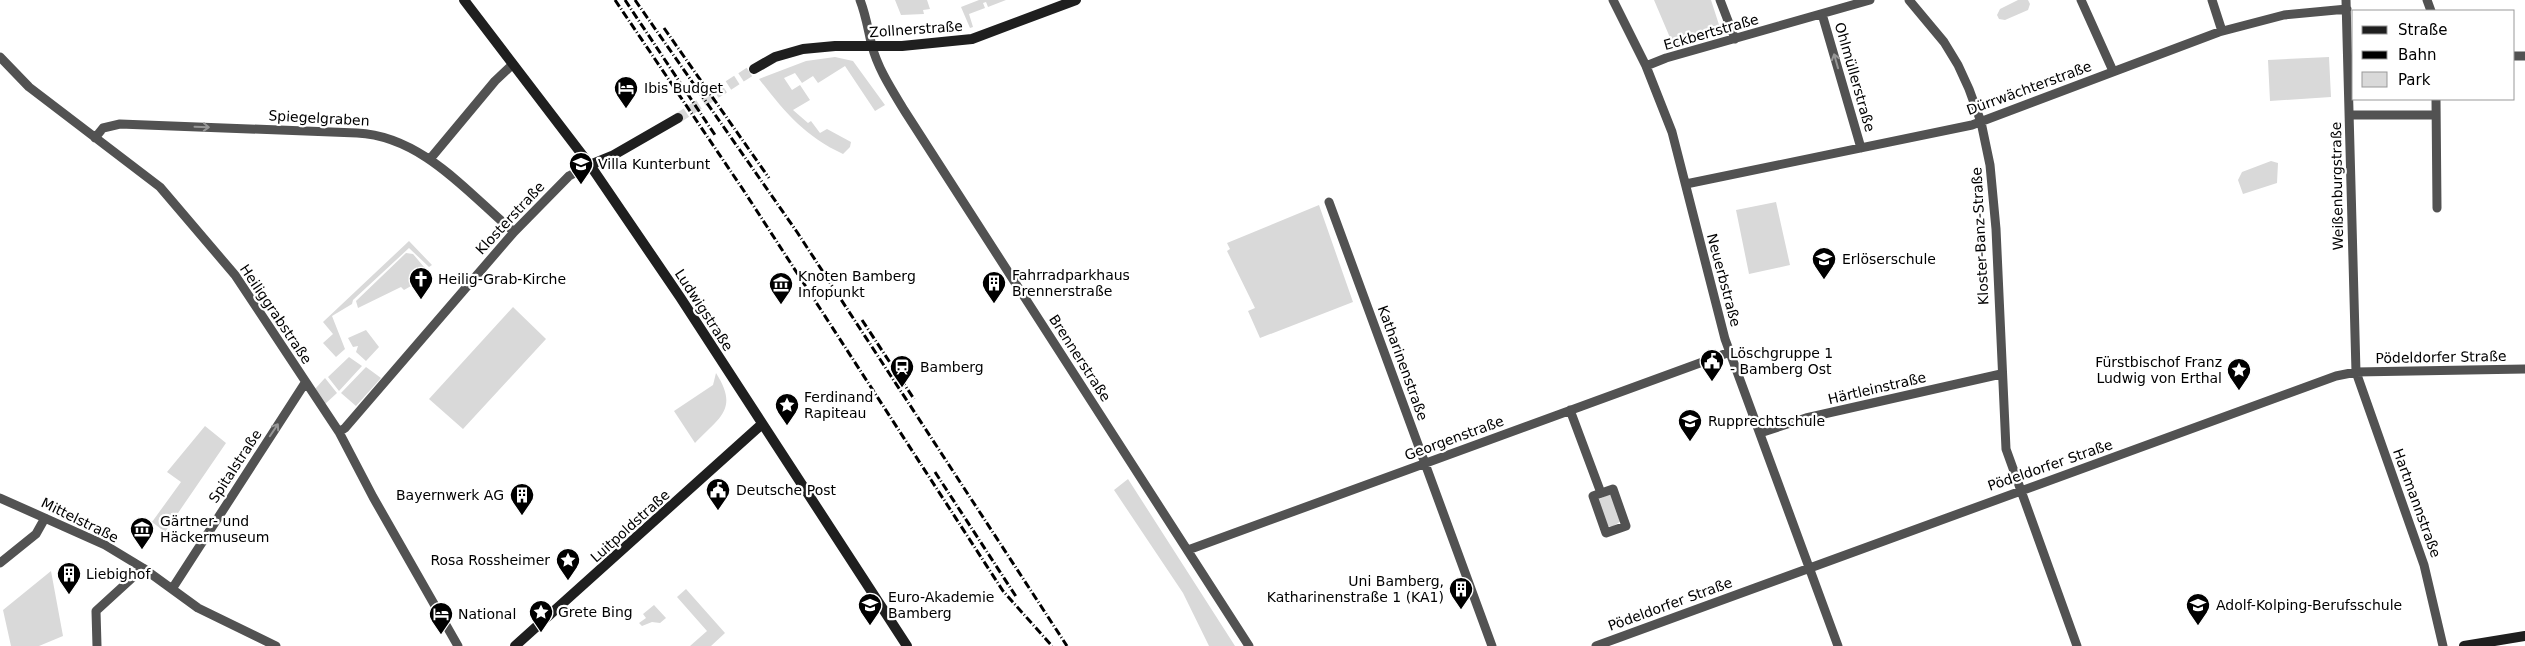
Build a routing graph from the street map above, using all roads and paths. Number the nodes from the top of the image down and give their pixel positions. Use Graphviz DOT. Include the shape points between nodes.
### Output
graph roads {
  1 [pos="464,0"];
  2 [pos="860,0"];
  3 [pos="1076,0"];
  4 [pos="1720,0"];
  5 [pos="1870,0"];
  6 [pos="1909,0"];
  7 [pos="2081,0"];
  8 [pos="2212,0"];
  9 [pos="1617,1"];
  10 [pos="2346,5"];
  11 [pos="1822,14"];
  12 [pos="2222,31"];
  13 [pos="1735,39"];
  14 [pos="872,46"];
  15 [pos="0,57"];
  16 [pos="513,64"];
  17 [pos="1646,66"];
  18 [pos="754,69"];
  19 [pos="2113,71"];
  20 [pos="2436,100"];
  21 [pos="2349,115"];
  22 [pos="2436,115"];
  23 [pos="678,118"];
  24 [pos="1980,122"];
  25 [pos="95,138"];
  26 [pos="1861,148"];
  27 [pos="430,160"];
  28 [pos="590,165"];
  29 [pos="1686,184"];
  30 [pos="1329,202"];
  31 [pos="2437,208"];
  32 [pos="514,232"];
  33 [pos="1730,352"];
  34 [pos="2525,369"];
  35 [pos="2356,372"];
  36 [pos="2001,374"];
  37 [pos="305,383"];
  38 [pos="1570,410"];
  39 [pos="762,424"];
  40 [pos="339,432"];
  41 [pos="1760,433"];
  42 [pos="1426,462"];
  43 [pos="2019,490"];
  44 [pos="1601,493"];
  45 [pos="0,498"];
  46 [pos="46,518"];
  47 [pos="1188,550"];
  48 [pos="0,563"];
  49 [pos="1810,567"];
  50 [pos="143,568"];
  51 [pos="172,589"];
  52 [pos="2525,636"];
  53 [pos="97,646"];
  54 [pos="276,646"];
  55 [pos="458,646"];
  56 [pos="515,646"];
  57 [pos="907,646"];
  58 [pos="1250,646"];
  59 [pos="1492,646"];
  60 [pos="1596,646"];
  61 [pos="1838,646"];
  62 [pos="2077,646"];
  63 [pos="2443,646"];
  64 [pos="2464,646"];
  1 -- 16 [label="street, Ludwigstraße"];
  2 -- 14 [label="street, Brennerstraße"];
  3 -- 14 [label="street, Zollnerstraße" via="972,39"];
  4 -- 13 [label="street"];
  5 -- 11 [label="street, Eckbertstraße"];
  6 -- 24 [label="street, Kloster-Banz-Straße" via="1944,42 1958,65"];
  7 -- 19 [label="street"];
  8 -- 12 [label="street"];
  9 -- 17 [label="street, Neuerbstraße"];
  10 -- 12 [label="street, Dürrwächterstraße" via="2284,15"];
  10 -- 21 [label="street, Weißenburgstraße"];
  11 -- 13 [label="street, Eckbertstraße"];
  26 -- 11 [label="street, Ohlmüllerstraße, one-way"];
  12 -- 19 [label="street, Dürrwächterstraße"];
  13 -- 17 [label="street, Eckbertstraße"];
  14 -- 18 [label="street, Zollnerstraße" via="803,49 775,57"];
  14 -- 47 [label="street, Brennerstraße" via="881,71 907,114"];
  15 -- 25 [label="street, Heiliggrabstraße" via="25,83"];
  16 -- 27 [label="street" via="490,86"];
  16 -- 28 [label="street, Ludwigstraße"];
  17 -- 29 [label="street, Neuerbstraße" via="1672,132"];
  19 -- 24 [label="street, Dürrwächterstraße"];
  20 -- 22 [label="street"];
  21 -- 22 [label="street"];
  21 -- 35 [label="street, Weißenburgstraße"];
  22 -- 31 [label="street"];
  23 -- 28 [label="street"];
  24 -- 26 [label="street, Dürrwächterstraße"];
  24 -- 36 [label="street, Kloster-Banz-Straße" via="1990,165 1996,229"];
  25 -- 27 [label="street, Spiegelgraben, one-way" via="103,128 120,124 367,134 401,143"];
  25 -- 37 [label="street, Heiliggrabstraße" via="160,187 213,248 253,301"];
  26 -- 29 [label="street, Dürrwächterstraße"];
  27 -- 32 [label="street, Spiegelgraben"];
  28 -- 32 [label="street, Klosterstraße" via="569,176"];
  28 -- 39 [label="street, Ludwigstraße"];
  29 -- 33 [label="street, Neuerbstraße" via="1715,306"];
  30 -- 42 [label="street, Katharinenstraße"];
  32 -- 40 [label="street, Klosterstraße"];
  33 -- 38 [label="street, Georgenstraße"];
  33 -- 41 [label="street, Neuerbstraße"];
  34 -- 35 [label="street, Pödeldorfer Straße"];
  35 -- 43 [label="street, Pödeldorfer Straße" via="2334,376"];
  35 -- 63 [label="street, Hartmannstraße" via="2424,565"];
  36 -- 41 [label="street, Härtleinstraße" via="1806,418"];
  36 -- 43 [label="street, Kloster-Banz-Straße" via="2006,449"];
  37 -- 40 [label="street, Heiliggrabstraße"];
  51 -- 37 [label="street, Spitalstraße, one-way"];
  38 -- 42 [label="street, Georgenstraße"];
  38 -- 44 [label="street"];
  39 -- 56 [label="street, Luitpoldstraße"];
  39 -- 57 [label="street, Ludwigstraße"];
  40 -- 55 [label="street, Heiliggrabstraße"];
  41 -- 49 [label="street, Neuerbstraße"];
  42 -- 47 [label="street, Georgenstraße"];
  42 -- 59 [label="street, Katharinenstraße"];
  43 -- 49 [label="street, Pödeldorfer Straße"];
  43 -- 62 [label="street, Kloster-Banz-Straße"];
  44 -- 44 [label="street" via="1593,496 1606,533 1626,526 1613,489"];
  45 -- 46 [label="street, Mittelstraße"];
  46 -- 48 [label="street" via="36,534"];
  46 -- 50 [label="street, Mittelstraße" via="105,545"];
  47 -- 58 [label="street, Brennerstraße"];
  49 -- 60 [label="street, Pödeldorfer Straße"];
  49 -- 61 [label="street, Neuerbstraße"];
  50 -- 51 [label="street, Mittelstraße"];
  50 -- 53 [label="street" via="96,611"];
  51 -- 54 [label="street, Mittelstraße" via="198,608"];
  52 -- 64 [label="street"];
}
